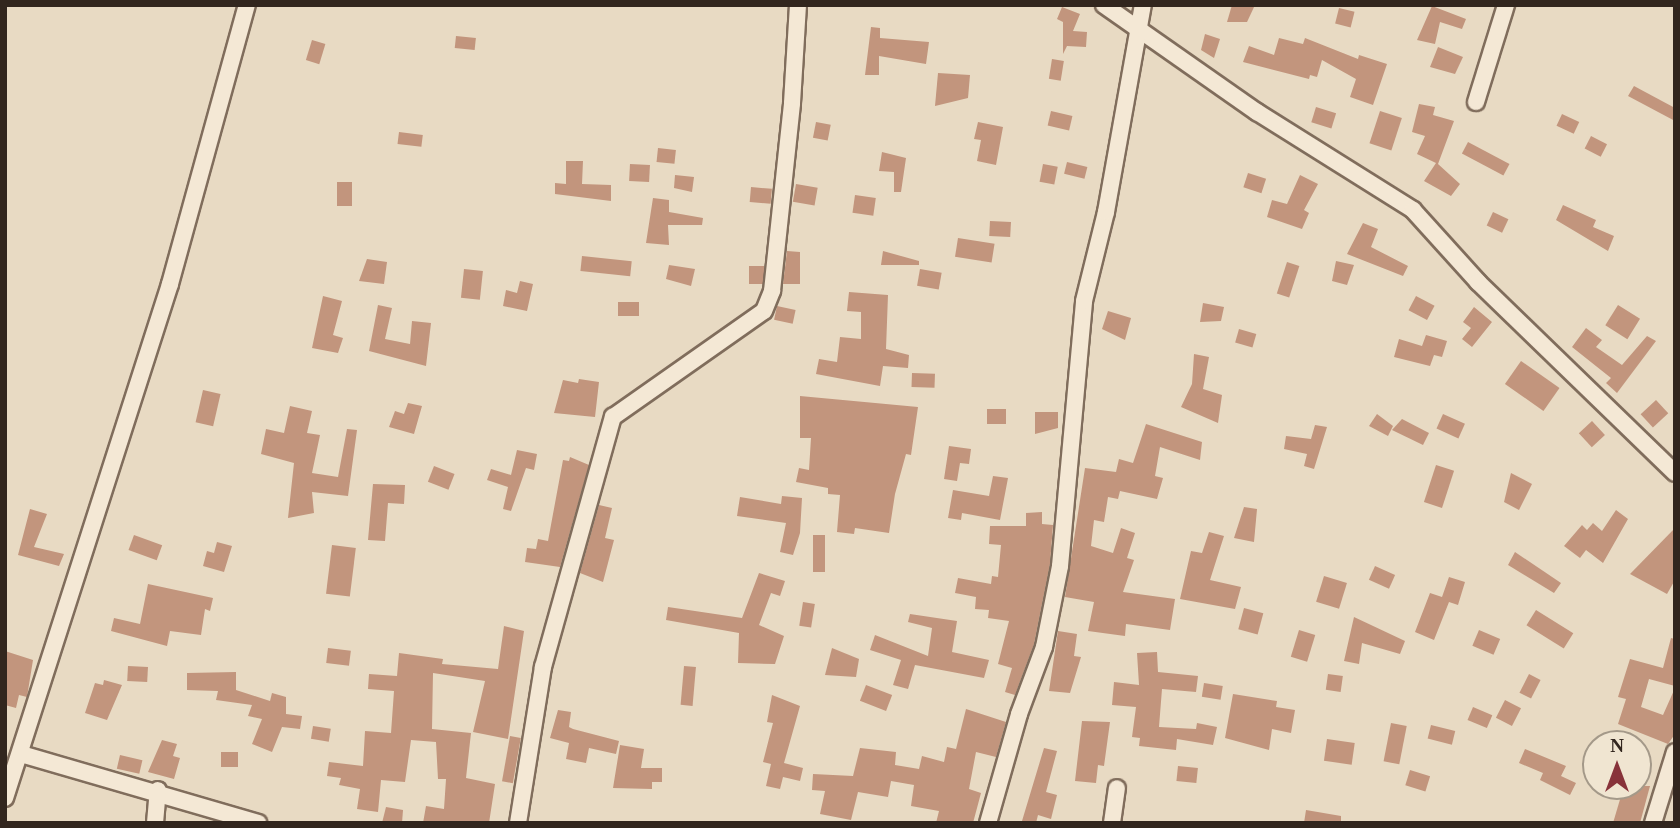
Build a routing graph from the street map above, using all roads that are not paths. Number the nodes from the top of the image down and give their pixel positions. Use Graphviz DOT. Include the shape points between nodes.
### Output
graph roads {
  1 [pos="247,5"];
  2 [pos="798,5"];
  3 [pos="1104,5"];
  4 [pos="1143,5"];
  5 [pos="1506,5"];
  6 [pos="1136,28"];
  7 [pos="1476,102"];
  8 [pos="1675,473"];
  9 [pos="1675,752"];
  10 [pos="21,754"];
  11 [pos="1117,788"];
  12 [pos="158,790"];
  13 [pos="5,798"];
  14 [pos="155,823"];
  15 [pos="258,823"];
  16 [pos="519,823"];
  17 [pos="988,823"];
  18 [pos="1112,823"];
  19 [pos="1653,823"];
  1 -- 10 [label="street" via="170,284"];
  2 -- 16 [label="street" via="772,291 764,311 612,417 543,667"];
  3 -- 6 [label="street"];
  4 -- 6 [label="street"];
  5 -- 7 [label="street"];
  6 -- 8 [label="street" via="1257,112 1413,210 1478,282"];
  6 -- 17 [label="street" via="1126,109 1084,301 1060,566 1044,647"];
  9 -- 19 [label="street"];
  10 -- 12 [label="street"];
  10 -- 13 [label="street"];
  11 -- 18 [label="street"];
  12 -- 14 [label="street"];
  12 -- 15 [label="street"];
}
